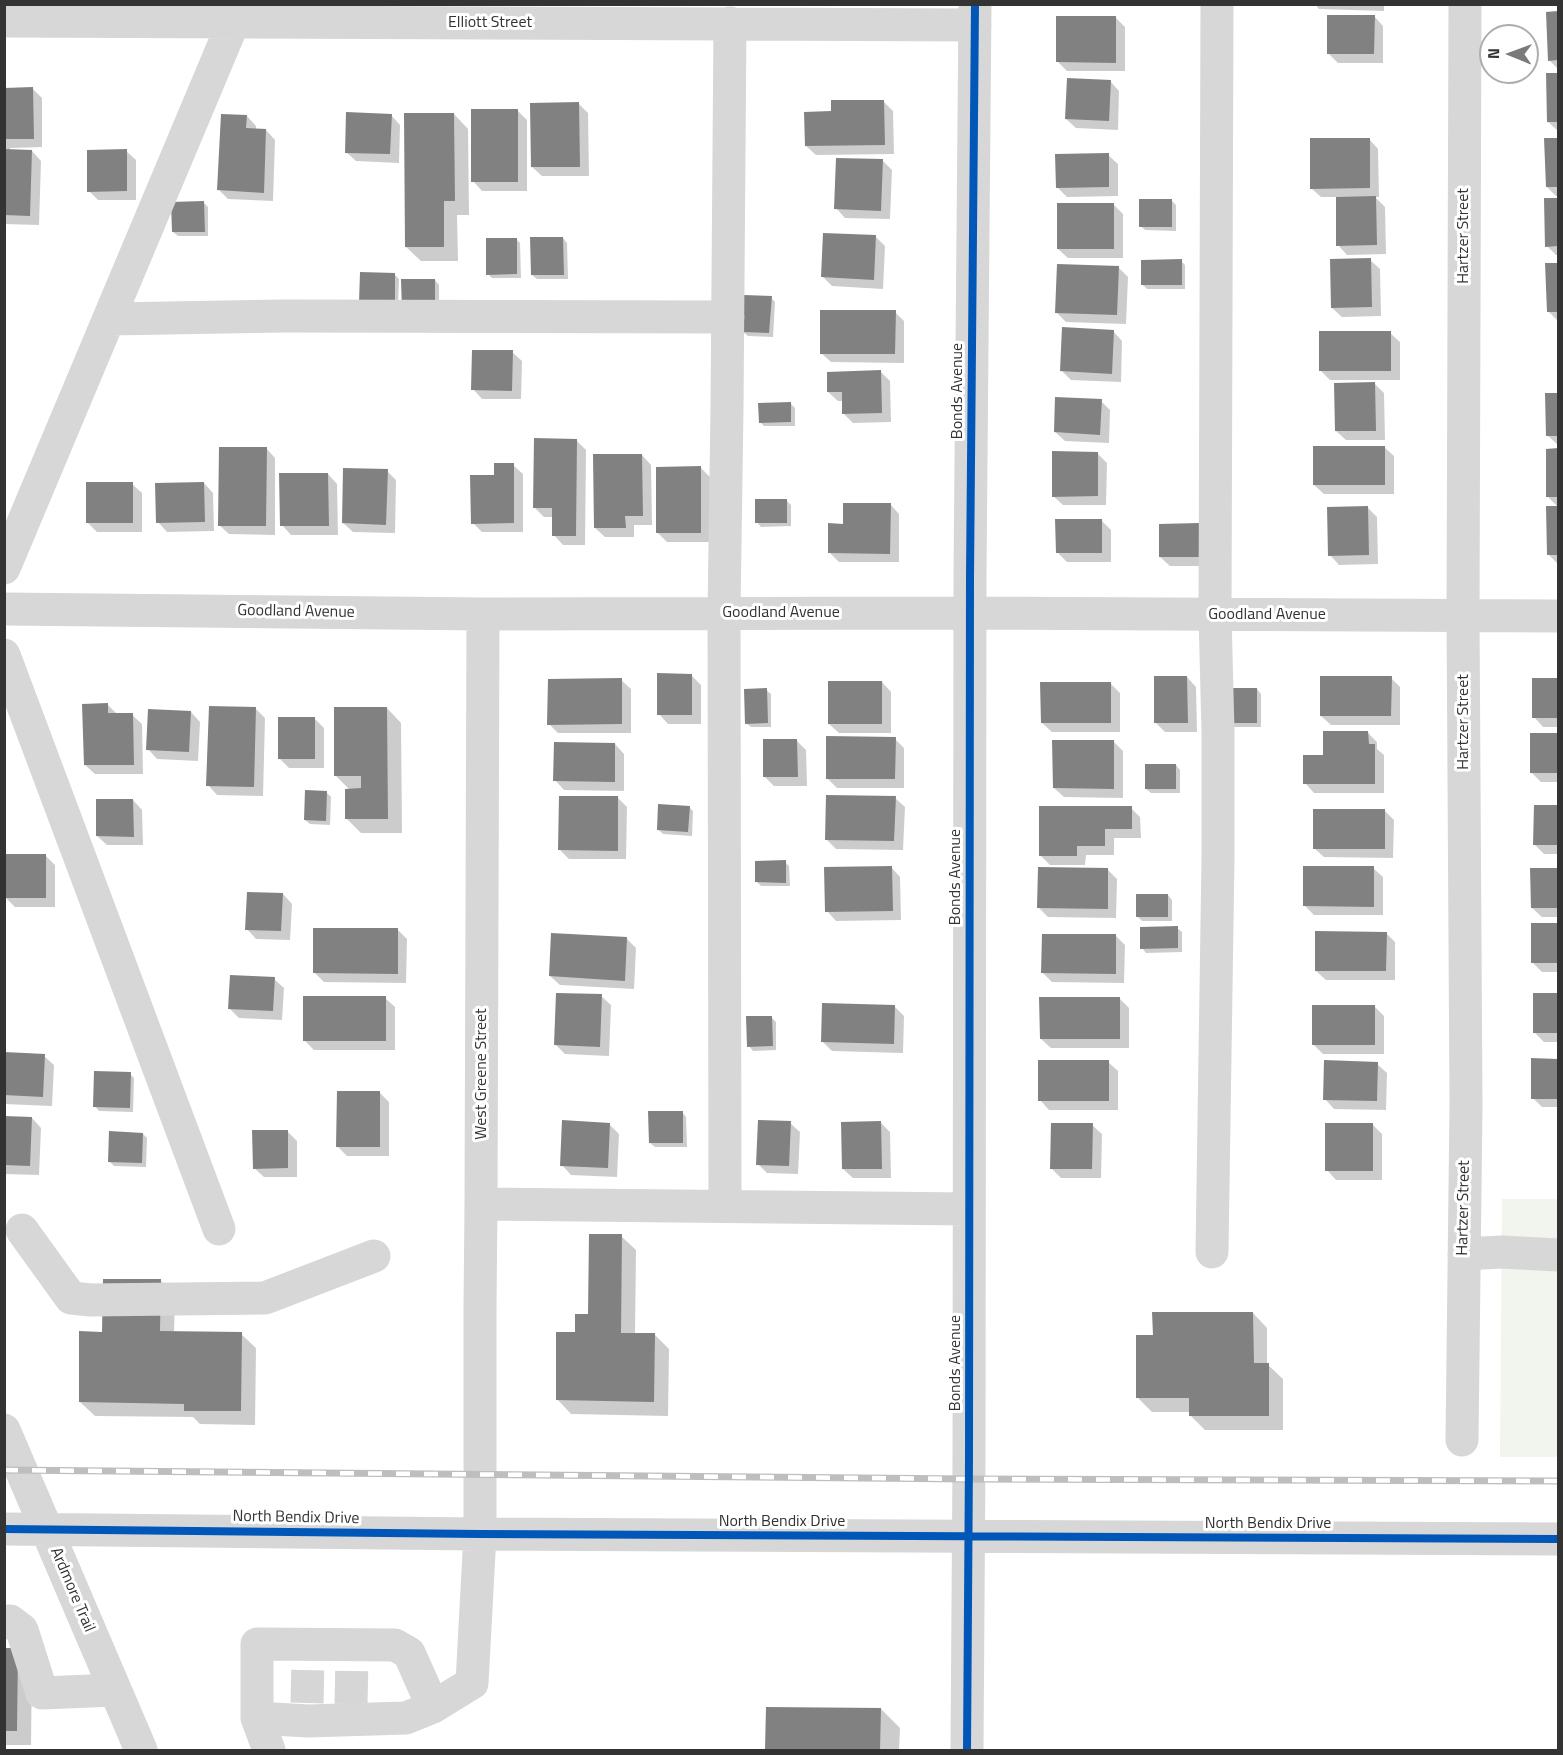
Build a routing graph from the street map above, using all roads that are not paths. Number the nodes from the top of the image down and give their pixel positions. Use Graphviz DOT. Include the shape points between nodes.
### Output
graph roads {
  1 [pos="1217,4"];
  2 [pos="1465,4"];
  3 [pos="237,13"];
  4 [pos="424,14"];
  5 [pos="684,14"];
  6 [pos="975,15"];
  7 [pos="4,21"];
  8 [pos="730,23"];
  9 [pos="728,317"];
  10 [pos="110,319"];
  11 [pos="4,568"];
  12 [pos="4,609"];
  13 [pos="724,613"];
  14 [pos="970,613"];
  15 [pos="483,614"];
  16 [pos="1215,614"];
  17 [pos="1463,616"];
  18 [pos="1558,616"];
  19 [pos="4,655"];
  20 [pos="481,1204"];
  21 [pos="725,1206"];
  22 [pos="969,1209"];
  23 [pos="219,1229"];
  24 [pos="22,1230"];
  25 [pos="1212,1252"];
  26 [pos="1464,1254"];
  27 [pos="1558,1255"];
  28 [pos="374,1256"];
  29 [pos="4,1430"];
  30 [pos="1462,1440"];
  31 [pos="4,1529"];
  32 [pos="46,1530"];
  33 [pos="480,1534"];
  34 [pos="968,1536"];
  35 [pos="1558,1539"];
  36 [pos="4,1622"];
  37 [pos="115,1690"];
  38 [pos="433,1707"];
  39 [pos="258,1718"];
  40 [pos="141,1750"];
  41 [pos="269,1750"];
  42 [pos="967,1750"];
  1 -- 16 [label="street"];
  2 -- 17 [label="street, Hartzer Street"];
  3 -- 4 [label="street, Elliott Street"];
  3 -- 7 [label="street, Elliott Street"];
  3 -- 10 [label="street"];
  4 -- 5 [label="street, Elliott Street"];
  5 -- 8 [label="street, Elliott Street"];
  6 -- 8 [label="street, Elliott Street"];
  6 -- 14 [label="street, Bonds Avenue"];
  8 -- 9 [label="street"];
  9 -- 10 [label="street"];
  9 -- 13 [label="street"];
  10 -- 11 [label="street"];
  12 -- 15 [label="street, Goodland Avenue"];
  13 -- 14 [label="street, Goodland Avenue"];
  13 -- 15 [label="street, Goodland Avenue"];
  13 -- 21 [label="street"];
  14 -- 16 [label="street, Goodland Avenue"];
  14 -- 22 [label="street, Bonds Avenue"];
  15 -- 20 [label="street, West Greene Street"];
  16 -- 17 [label="street, Goodland Avenue"];
  16 -- 25 [label="street" via="1218,847"];
  17 -- 18 [label="street, Goodland Avenue"];
  17 -- 26 [label="street, Hartzer Street"];
  19 -- 23 [label="street"];
  20 -- 21 [label="street"];
  20 -- 33 [label="street, West Greene Street"];
  21 -- 22 [label="street"];
  22 -- 34 [label="street, Bonds Avenue"];
  24 -- 28 [label="street" via="71,1298 92,1300 265,1298"];
  26 -- 27 [label="street"];
  26 -- 30 [label="street, Hartzer Street"];
  29 -- 32 [label="street, Ardmore Trail"];
  31 -- 32 [label="street, North Bendix Drive"];
  32 -- 33 [label="street, North Bendix Drive"];
  32 -- 37 [label="street, Ardmore Trail"];
  33 -- 34 [label="street, North Bendix Drive"];
  33 -- 38 [label="street, West Greene Street" via="472,1683"];
  34 -- 35 [label="street, North Bendix Drive"];
  34 -- 42 [label="street, Bonds Avenue"];
  36 -- 37 [label="street" via="10,1621 22,1630 42,1693"];
  37 -- 40 [label="street, Ardmore Trail"];
  38 -- 39 [label="street" via="406,1718 351,1712"];
  38 -- 39 [label="street" via="409,1653 395,1645 307,1652 256,1644"];
  39 -- 41 [label="street"];
}
